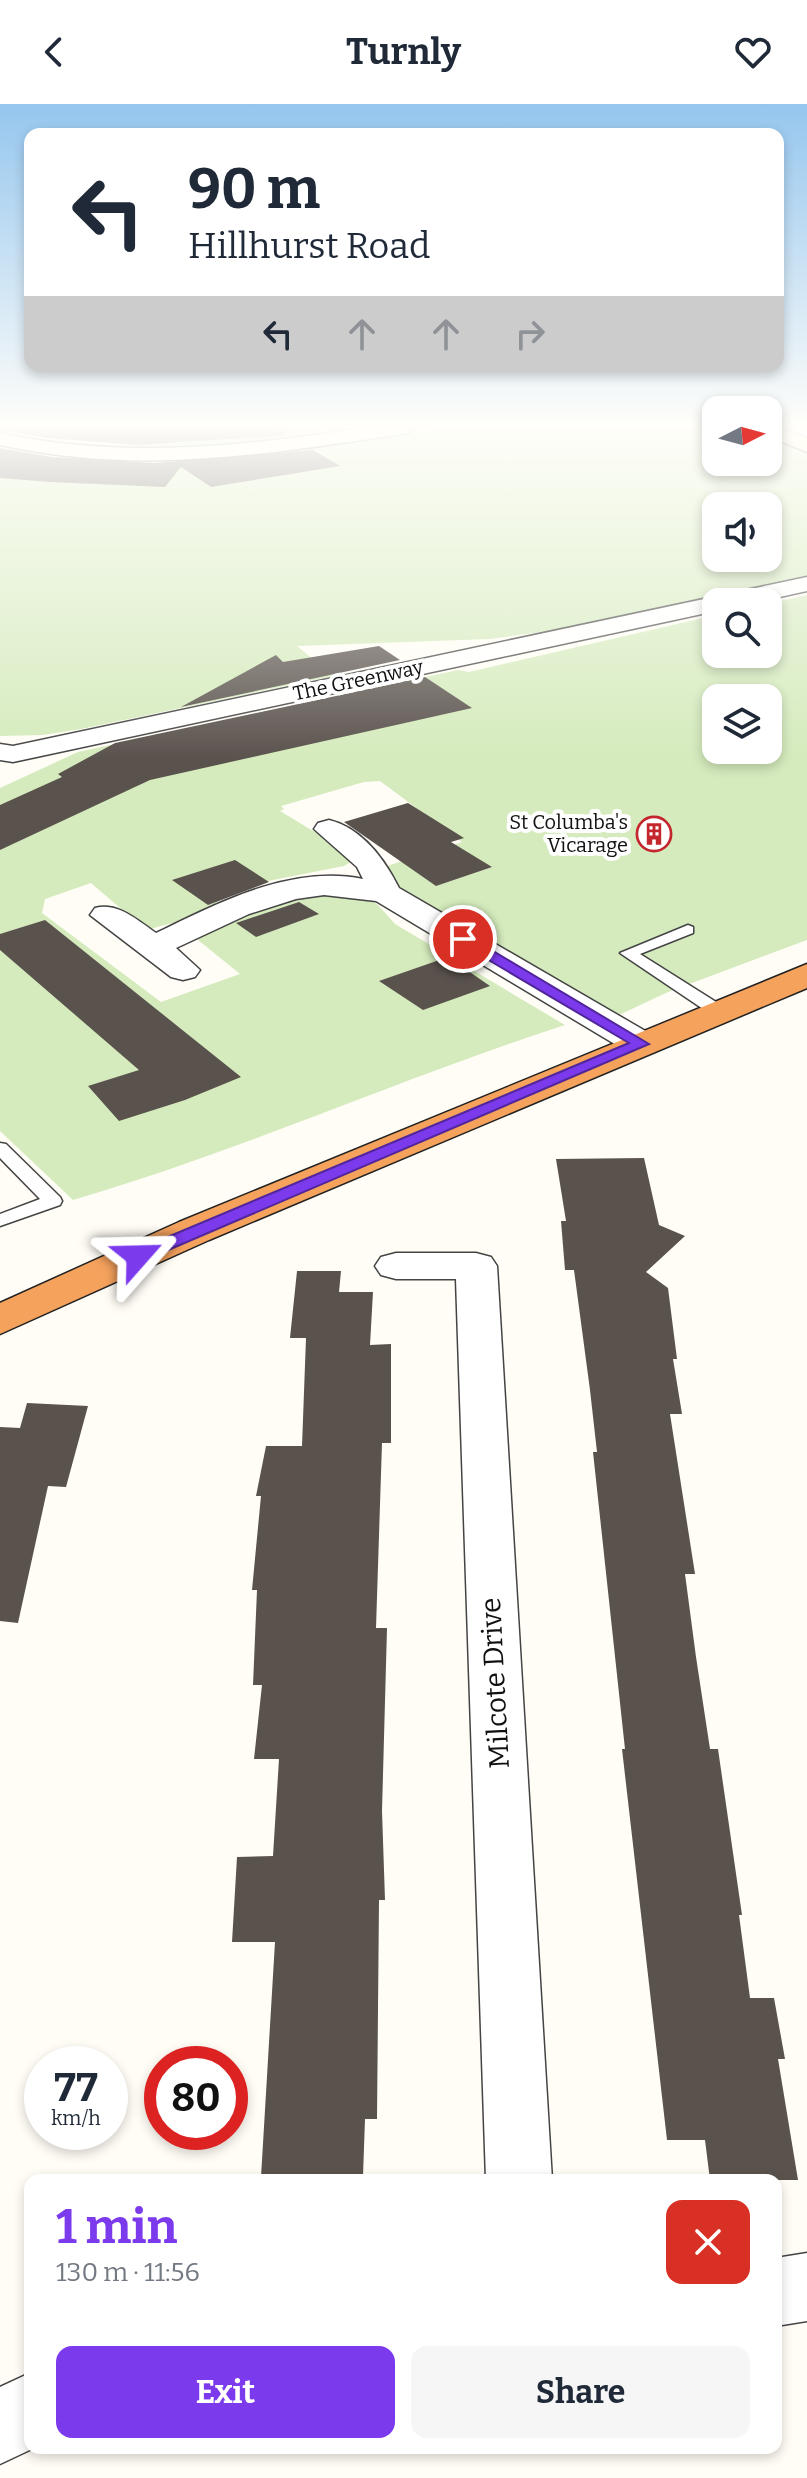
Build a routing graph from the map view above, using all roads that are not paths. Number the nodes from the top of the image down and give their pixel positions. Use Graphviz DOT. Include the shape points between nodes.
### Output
graph roads {
  1 [pos="807,584"];
  2 [pos="782,589"];
  3 [pos="702,607"];
  4 [pos="4,755"];
  5 [pos="329,829"];
  6 [pos="386,894"];
  7 [pos="106,915"];
  8 [pos="688,930"];
  9 [pos="154,946"];
  10 [pos="183,970"];
  11 [pos="807,975"];
  12 [pos="718,1011"];
  13 [pos="641,1044"];
  14 [pos="0,1148"];
  15 [pos="0,1220"];
  16 [pos="396,1266"];
  17 [pos="0,1320"];
  18 [pos="519,2174"];
  19 [pos="807,2287"];
  20 [pos="782,2291"];
  21 [pos="24,2413"];
  22 [pos="0,2428"];
  1 -- 2 [label="street"];
  3 -- 4 [label="street, The Greenway"];
  5 -- 6 [label="street" via="370,862"];
  6 -- 9 [label="street" via="338,884 259,896"];
  6 -- 13 [label="street"];
  7 -- 9 [label="street"];
  8 -- 12 [label="lane" via="628,953"];
  9 -- 10 [label="street"];
  11 -- 12 [label="highway"];
  12 -- 13 [label="highway"];
  13 -- 17 [label="highway" via="194,1231"];
  14 -- 15 [label="lane" via="53,1201"];
  16 -- 18 [label="street, Milcote Drive" via="476,1266"];
  19 -- 20 [label="street"];
  21 -- 22 [label="street"];
}
